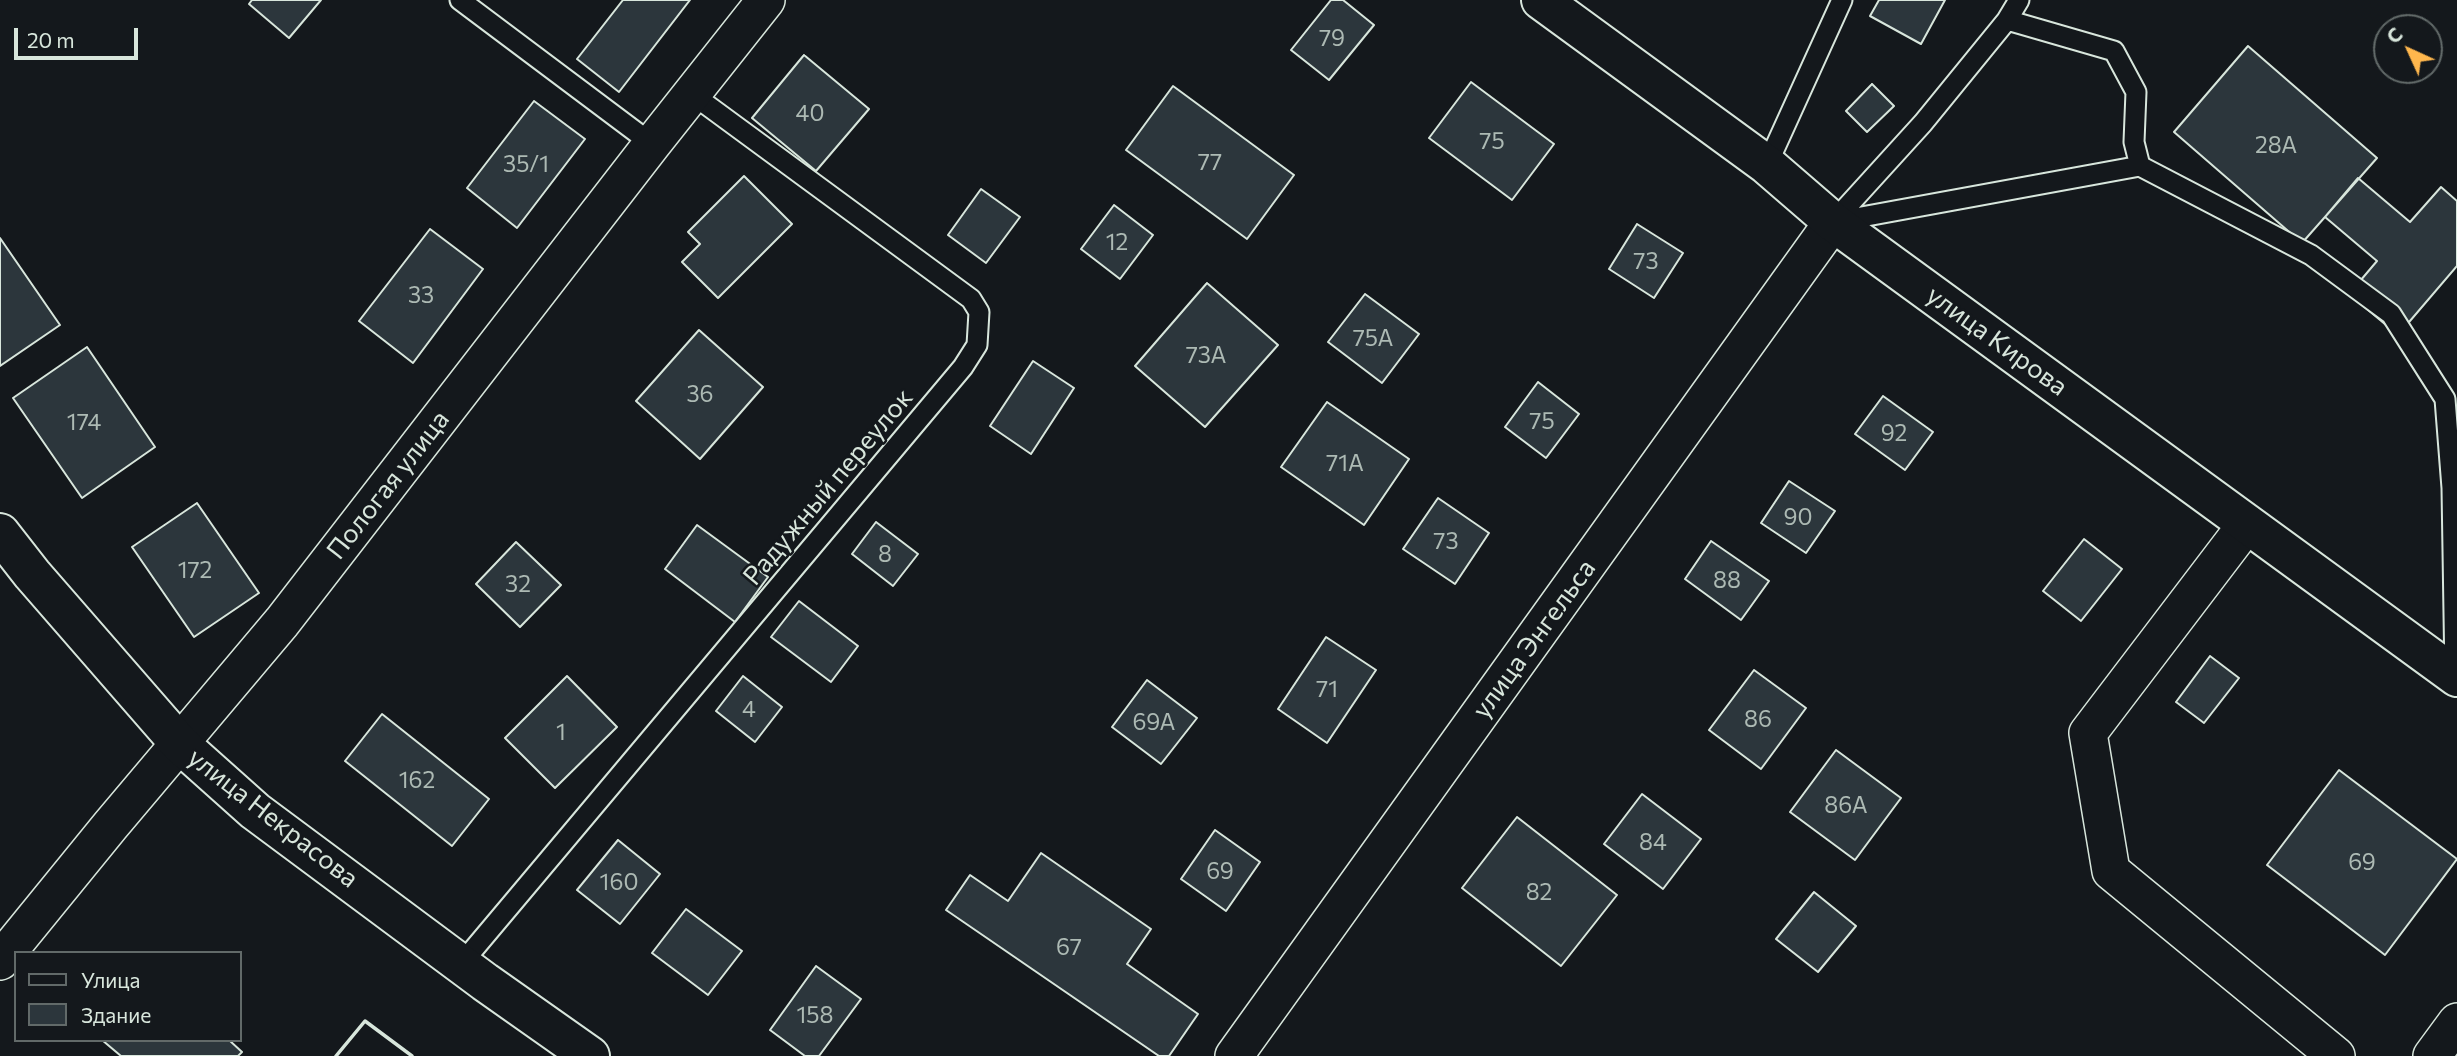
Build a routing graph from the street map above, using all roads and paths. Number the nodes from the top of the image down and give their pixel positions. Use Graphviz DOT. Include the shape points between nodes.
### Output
graph roads {
  1 [pos="460,0"];
  2 [pos="766,0"];
  3 [pos="1541,0"];
  4 [pos="1842,0"];
  5 [pos="2019,0"];
  6 [pos="2007,20"];
  7 [pos="692,94"];
  8 [pos="652,144"];
  9 [pos="1767,165"];
  10 [pos="2140,166"];
  11 [pos="1833,222"];
  12 [pos="2454,489"];
  13 [pos="2247,524"];
  14 [pos="0,533"];
  15 [pos="2456,677"];
  16 [pos="180,744"];
  17 [pos="0,961"];
  18 [pos="462,963"];
  19 [pos="2457,1022"];
  20 [pos="590,1056"];
  21 [pos="1234,1056"];
  22 [pos="2336,1056"];
  23 [pos="2432,1056"];
  1 -- 8 [label="lane"];
  2 -- 7 [label="street, Пологая улица"];
  3 -- 9 [label="highway, улица Кирова"];
  4 -- 9 [label="lane"];
  5 -- 6 [label="lane"];
  6 -- 10 [label="lane" via="2114,51 2136,92 2134,142"];
  6 -- 11 [label="lane"];
  7 -- 8 [label="street, Пологая улица"];
  7 -- 18 [label="lane, Радужный переулок" via="971,299 979,312 977,345"];
  8 -- 16 [label="street, Пологая улица" via="282,622"];
  9 -- 11 [label="highway, улица Кирова"];
  10 -- 11 [label="lane"];
  10 -- 12 [label="lane" via="2311,256 2391,314 2445,399"];
  11 -- 13 [label="highway, улица Кирова"];
  11 -- 21 [label="street, улица Энгельса"];
  12 -- 15 [label="lane"];
  13 -- 15 [label="highway, улица Кирова"];
  13 -- 22 [label="street" via="2088,733 2111,871"];
  14 -- 16 [label="highway, улица Некрасова"];
  16 -- 17 [label="street, Пологая улица"];
  16 -- 18 [label="highway, улица Некрасова" via="255,811"];
  18 -- 20 [label="highway, улица Некрасова"];
  19 -- 23 [label="street"];
}
